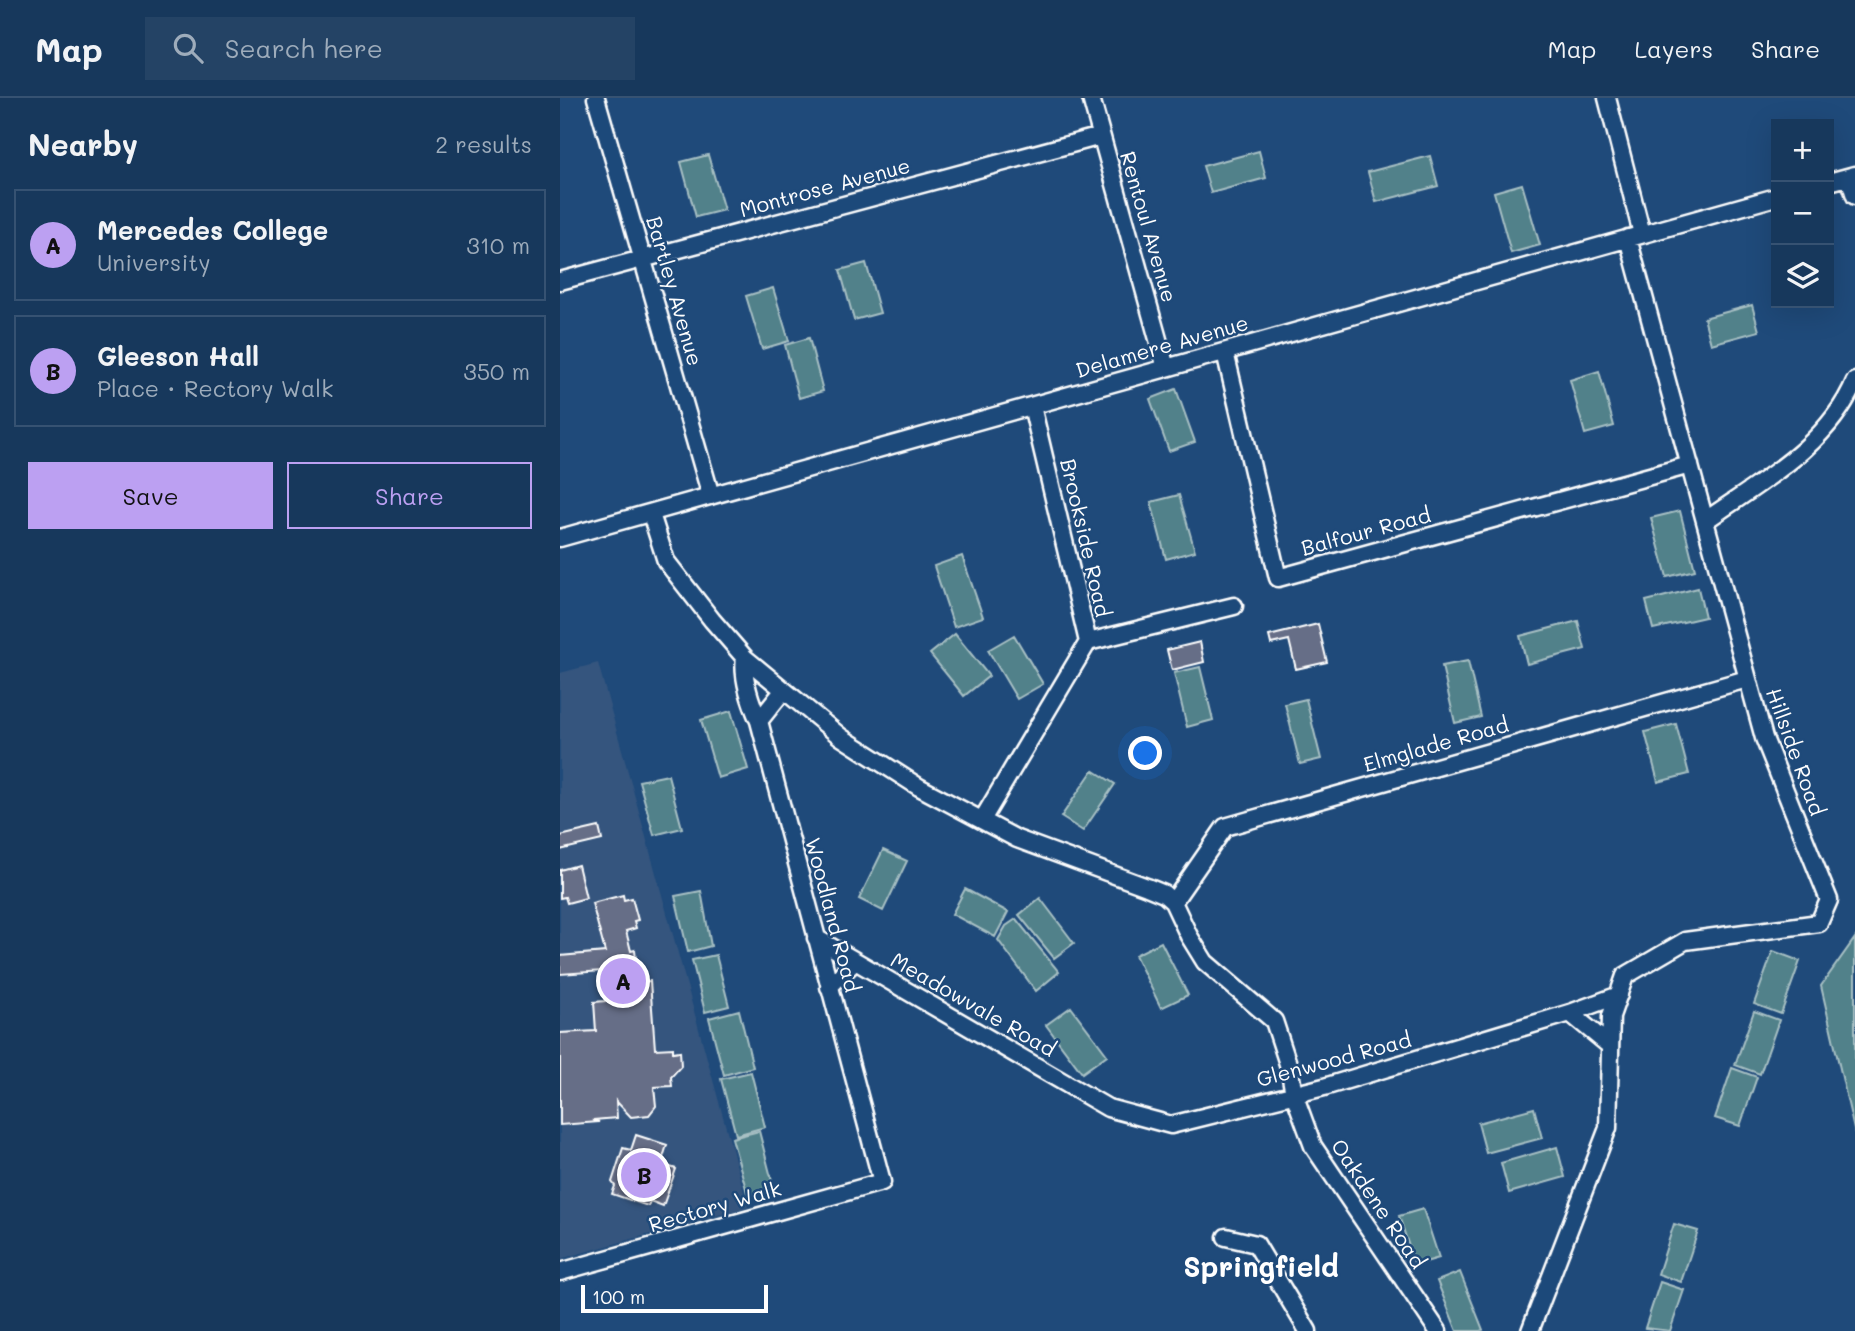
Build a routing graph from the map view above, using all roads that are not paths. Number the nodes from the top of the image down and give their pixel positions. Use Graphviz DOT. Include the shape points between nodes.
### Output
graph roads {
  1 [pos="596,98"];
  2 [pos="1091,98"];
  3 [pos="1607,98"];
  4 [pos="1101,135"];
  5 [pos="1852,176"];
  6 [pos="1834,181"];
  7 [pos="1855,196"];
  8 [pos="1771,198"];
  9 [pos="1635,236"];
  10 [pos="643,259"];
  11 [pos="560,281"];
  12 [pos="1225,352"];
  13 [pos="1166,368"];
  14 [pos="1855,381"];
  15 [pos="1032,406"];
  16 [pos="1690,465"];
  17 [pos="711,496"];
  18 [pos="651,514"];
  19 [pos="1705,521"];
  20 [pos="560,538"];
  21 [pos="1234,606"];
  22 [pos="1088,642"];
  23 [pos="746,658"];
  24 [pos="1747,679"];
  25 [pos="783,691"];
  26 [pos="759,721"];
  27 [pos="982,820"];
  28 [pos="1173,902"];
  29 [pos="816,938"];
  30 [pos="855,961"];
  31 [pos="829,987"];
  32 [pos="1619,995"];
  33 [pos="1570,1013"];
  34 [pos="1611,1046"];
  35 [pos="1294,1094"];
  36 [pos="1108,1108"];
  37 [pos="882,1182"];
  38 [pos="1226,1237"];
  39 [pos="560,1272"];
  40 [pos="1308,1331"];
  41 [pos="1438,1331"];
  42 [pos="1530,1331"];
  1 -- 10 [label="street, Bartley Avenue"];
  2 -- 4 [label="street, Rentoul Avenue"];
  3 -- 9 [label="street, Hillside Road"];
  4 -- 10 [label="street, Montrose Avenue"];
  4 -- 13 [label="street, Rentoul Avenue"];
  5 -- 6 [label="street"];
  5 -- 7 [label="street"];
  8 -- 9 [label="street, Delamere Avenue"];
  9 -- 12 [label="street, Delamere Avenue"];
  9 -- 16 [label="street, Hillside Road"];
  10 -- 11 [label="street, Montrose Avenue"];
  10 -- 17 [label="street, Bartley Avenue"];
  12 -- 13 [label="street, Delamere Avenue"];
  12 -- 16 [label="street, Balfour Road" via="1278,578"];
  13 -- 15 [label="street, Delamere Avenue"];
  14 -- 19 [label="street" via="1829,422 1791,461"];
  15 -- 17 [label="street, Delamere Avenue"];
  15 -- 22 [label="street, Brookside Road"];
  16 -- 19 [label="street, Hillside Road"];
  17 -- 18 [label="street, Delamere Avenue"];
  18 -- 20 [label="street, Delamere Avenue"];
  18 -- 23 [label="street" via="666,561"];
  19 -- 24 [label="street, Hillside Road"];
  21 -- 22 [label="street"];
  22 -- 27 [label="street, Brookside Road"];
  23 -- 25 [label="street"];
  23 -- 26 [label="street, Woodland Road" via="745,675"];
  24 -- 28 [label="street, Elmglade Road" via="1225,827"];
  24 -- 32 [label="street, Hillside Road" via="1765,738 1829,900 1819,923 1685,941 1625,976"];
  25 -- 26 [label="street"];
  25 -- 27 [label="street" via="865,754"];
  26 -- 29 [label="street, Woodland Road"];
  27 -- 28 [label="street" via="1017,839 1156,891"];
  28 -- 35 [label="street, Oakdene Road" via="1205,962 1274,1021"];
  29 -- 30 [label="street, Meadowvale Road"];
  29 -- 31 [label="street, Woodland Road"];
  30 -- 31 [label="street"];
  30 -- 36 [label="street, Meadowvale Road"];
  31 -- 37 [label="street, Woodland Road"];
  32 -- 33 [label="street, Glenwood Road"];
  32 -- 34 [label="street, Hillside Road" via="1611,1016"];
  33 -- 34 [label="street"];
  33 -- 35 [label="street, Glenwood Road"];
  34 -- 42 [label="street, Hillside Road" via="1608,1128"];
  35 -- 36 [label="street, Glenwood Road" via="1171,1125"];
  35 -- 41 [label="street, Oakdene Road" via="1313,1146"];
  37 -- 39 [label="street, Rectory Walk"];
  38 -- 40 [label="street" via="1256,1244"];
}
